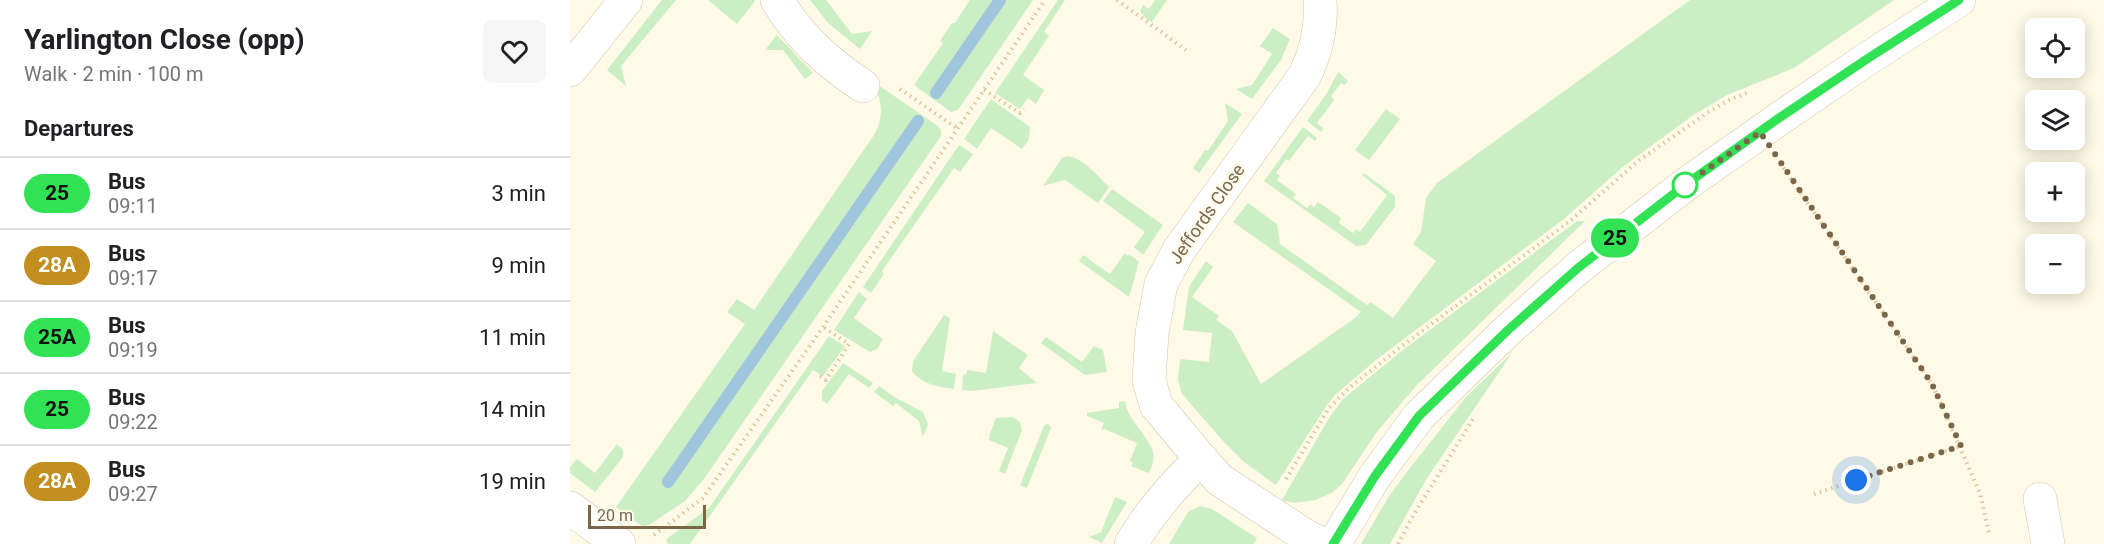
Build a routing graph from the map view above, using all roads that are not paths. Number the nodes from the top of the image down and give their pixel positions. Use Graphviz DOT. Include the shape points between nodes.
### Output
graph roads {
  1 [pos="626,0"];
  2 [pos="777,0"];
  3 [pos="1320,0"];
  4 [pos="1959,0"];
  5 [pos="570,70"];
  6 [pos="863,86"];
  7 [pos="1201,459"];
  8 [pos="2040,499"];
  9 [pos="570,508"];
  10 [pos="634,541"];
  11 [pos="1131,544"];
  12 [pos="1323,544"];
  13 [pos="1334,544"];
  14 [pos="2048,544"];
  1 -- 5 [label="street"];
  2 -- 6 [label="street" via="819,54"];
  3 -- 7 [label="street, Jeffords Close" via="1317,45 1305,75 1179,250 1161,284 1152,333 1150,387 1161,412"];
  4 -- 13 [label="street" via="1760,132 1578,268 1419,416 1375,476"];
  7 -- 11 [label="street" via="1148,516"];
  7 -- 12 [label="street, Jeffords Close" via="1220,480"];
  8 -- 14 [label="street"];
  9 -- 10 [label="street"];
}
